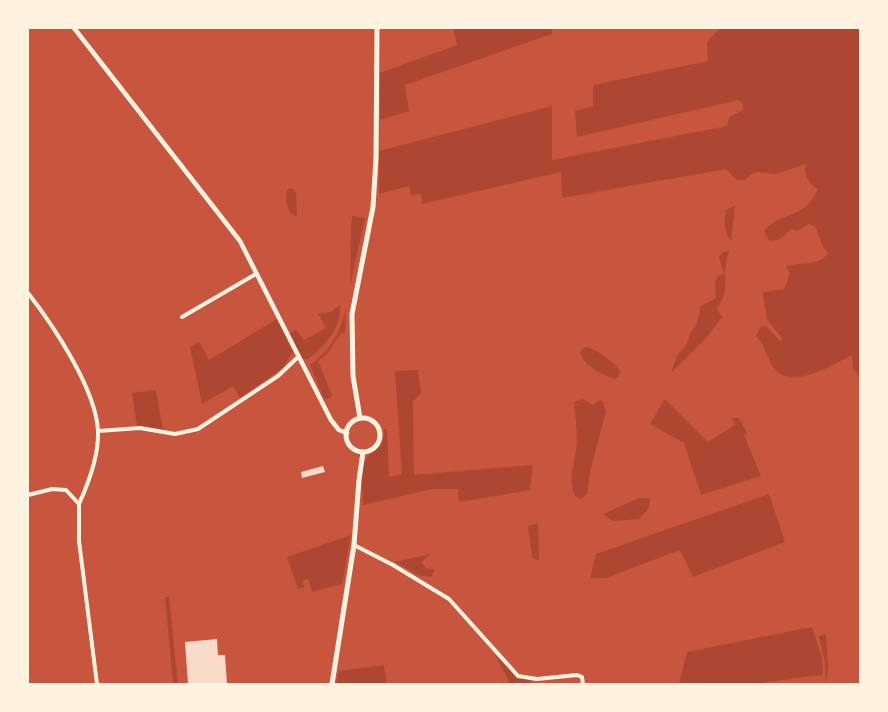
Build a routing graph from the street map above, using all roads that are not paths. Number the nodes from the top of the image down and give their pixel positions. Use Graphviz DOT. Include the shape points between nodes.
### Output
graph roads {
  1 [pos="74,28"];
  2 [pos="377,28"];
  3 [pos="256,274"];
  4 [pos="28,293"];
  5 [pos="182,317"];
  6 [pos="298,357"];
  7 [pos="360,418"];
  8 [pos="98,431"];
  9 [pos="347,433"];
  10 [pos="363,452"];
  11 [pos="28,495"];
  12 [pos="79,504"];
  13 [pos="354,545"];
  14 [pos="97,684"];
  15 [pos="332,684"];
  16 [pos="583,684"];
  1 -- 3 [label="street" via="230,227"];
  2 -- 7 [label="main road" via="373,207 352,314 353,376"];
  3 -- 5 [label="street"];
  3 -- 6 [label="street"];
  4 -- 8 [label="street" via="45,314 78,371 95,414"];
  6 -- 8 [label="street" via="278,376 198,429 175,434 140,428"];
  6 -- 9 [label="street" via="335,426"];
  7 -- 9 [label="main road" via="352,422"];
  7 -- 10 [label="main road" via="374,422 380,435 377,445"];
  8 -- 12 [label="street" via="90,481"];
  9 -- 10 [label="main road" via="352,447"];
  10 -- 13 [label="main road"];
  11 -- 12 [label="street" via="52,489 66,490"];
  12 -- 14 [label="street" via="80,541"];
  13 -- 15 [label="main road"];
  13 -- 16 [label="street" via="449,599 518,676 537,679 577,675 582,677"];
}
